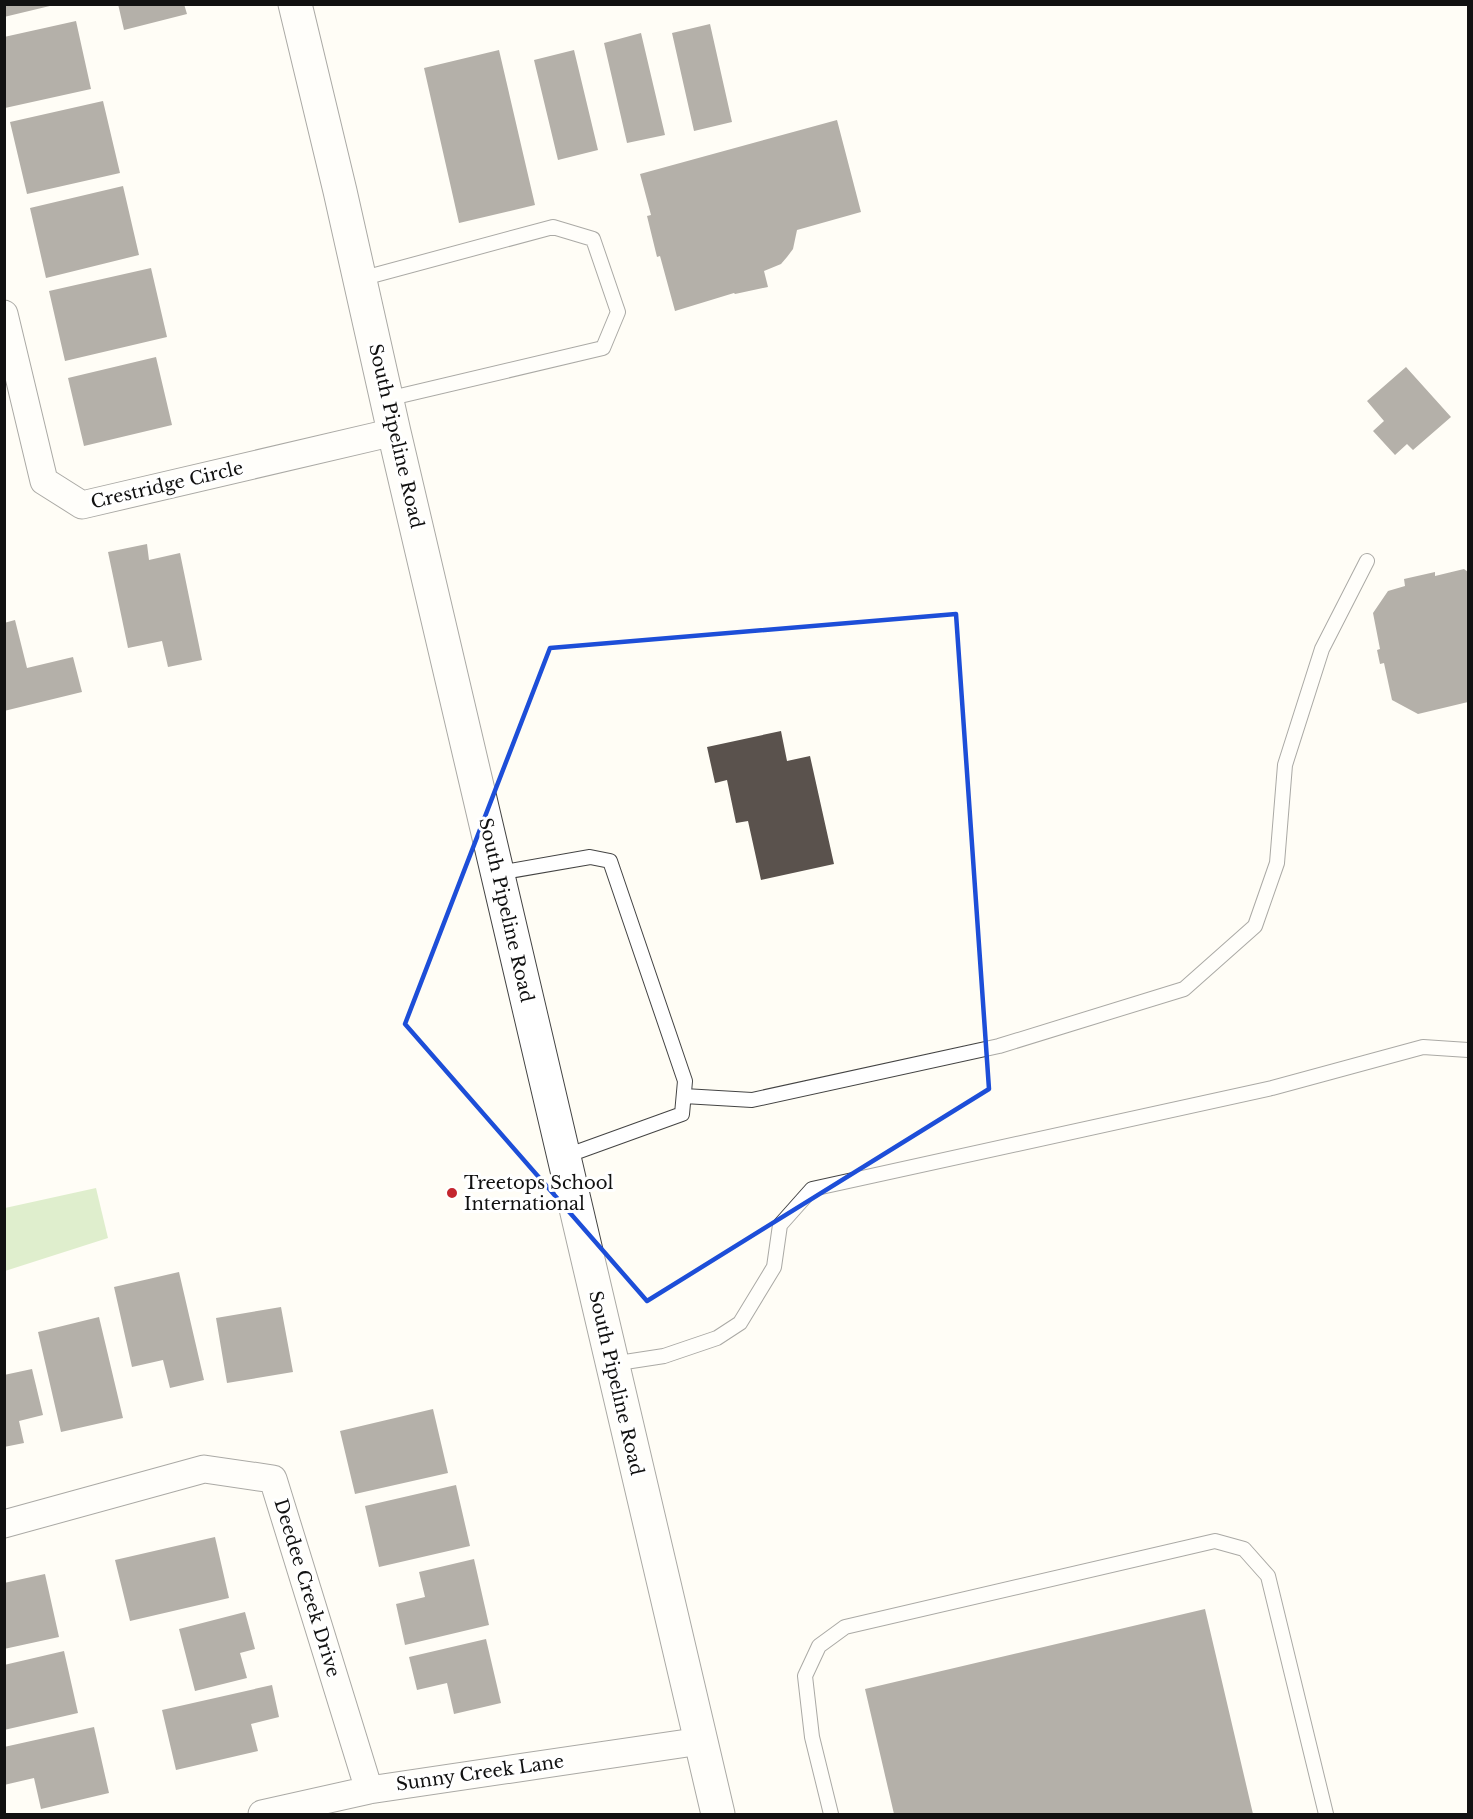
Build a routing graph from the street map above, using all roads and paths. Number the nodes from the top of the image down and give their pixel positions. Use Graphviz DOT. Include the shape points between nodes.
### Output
graph roads {
  1 [pos="295,4"];
  2 [pos="360,279"];
  3 [pos="4,314"];
  4 [pos="387,399"];
  5 [pos="394,432"];
  6 [pos="1367,561"];
  7 [pos="498,873"];
  8 [pos="1468,1050"];
  9 [pos="684,1096"];
  10 [pos="563,1157"];
  11 [pos="612,1364"];
  12 [pos="4,1524"];
  13 [pos="701,1741"];
  14 [pos="369,1790"];
  15 [pos="262,1815"];
  16 [pos="718,1815"];
  17 [pos="831,1815"];
  18 [pos="1326,1815"];
  1 -- 2 [label="street, South Pipeline Road"];
  2 -- 4 [label="street, South Pipeline Road"];
  2 -- 4 [label="lane" via="553,227 593,238 618,312 603,348"];
  3 -- 5 [label="street, Crestridge Circle" via="44,481 82,505"];
  4 -- 5 [label="street, South Pipeline Road"];
  5 -- 7 [label="street, South Pipeline Road"];
  6 -- 9 [label="lane" via="1322,649 1285,765 1277,862 1255,926 1184,989 999,1046 763,1098"];
  7 -- 9 [label="lane" via="590,857 610,861 685,1081"];
  7 -- 10 [label="street, South Pipeline Road"];
  8 -- 11 [label="lane" via="1423,1047 1272,1088 812,1189 780,1225 774,1267 740,1323 717,1338 664,1356"];
  9 -- 10 [label="lane" via="682,1114"];
  10 -- 11 [label="street, South Pipeline Road"];
  11 -- 13 [label="street, South Pipeline Road"];
  12 -- 14 [label="street, Deedee Creek Drive" via="204,1469 273,1479"];
  13 -- 14 [label="street, Sunny Creek Lane"];
  13 -- 16 [label="street, South Pipeline Road"];
  14 -- 15 [label="street, Sunny Creek Lane"];
  17 -- 18 [label="lane" via="812,1737 806,1676 819,1646 845,1627 1215,1541 1244,1549 1268,1576"];
}
